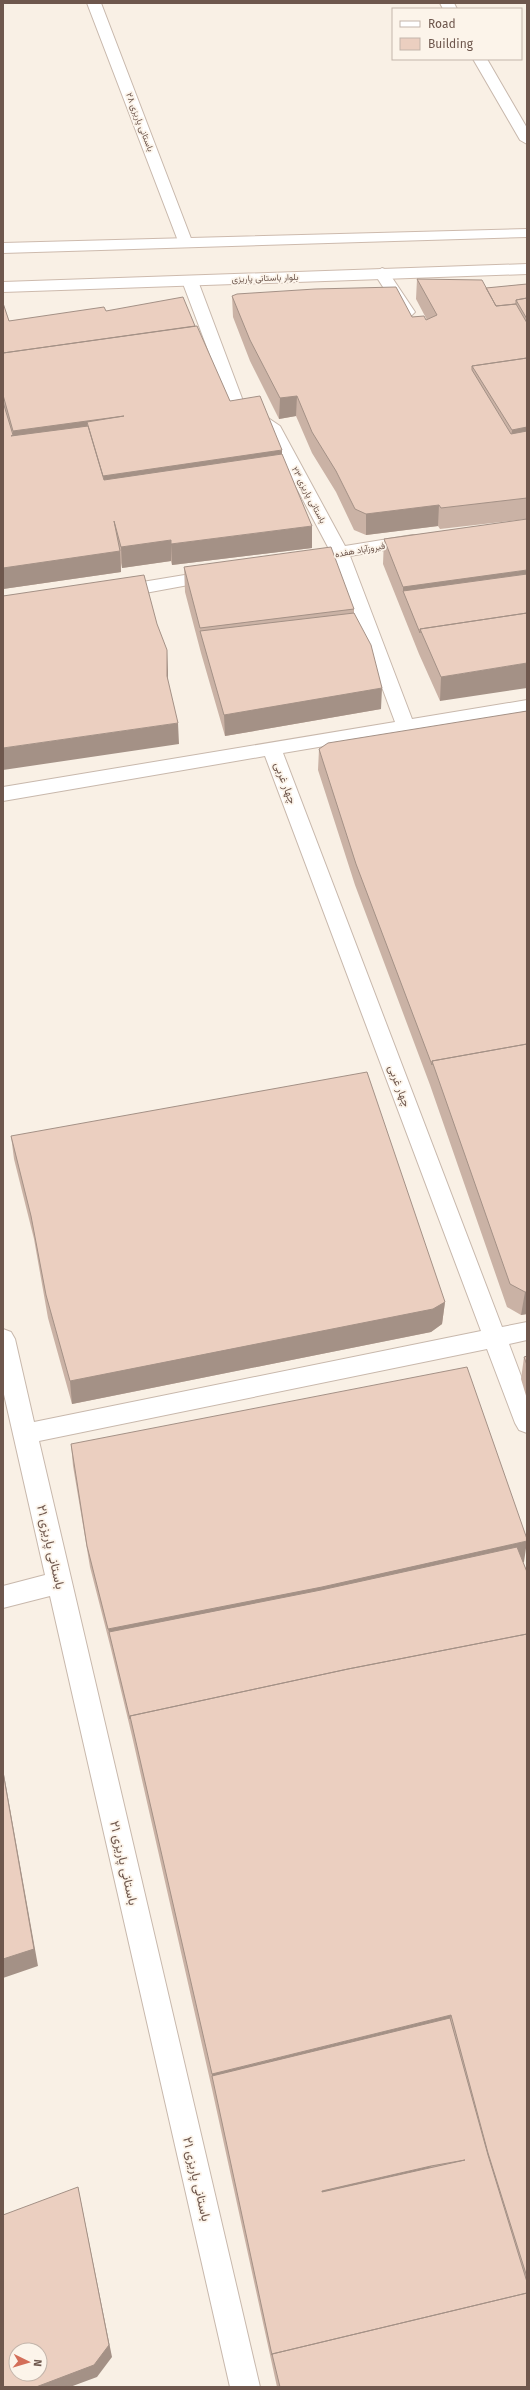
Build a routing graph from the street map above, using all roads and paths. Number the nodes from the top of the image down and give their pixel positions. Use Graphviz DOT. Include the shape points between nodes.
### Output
graph roads {
  1 [pos="94,3"];
  2 [pos="481,60"];
  3 [pos="527,110"];
  4 [pos="511,112"];
  5 [pos="527,140"];
  6 [pos="527,233"];
  7 [pos="185,241"];
  8 [pos="3,248"];
  9 [pos="527,269"];
  10 [pos="382,273"];
  11 [pos="190,281"];
  12 [pos="3,287"];
  13 [pos="415,325"];
  14 [pos="426,538"];
  15 [pos="340,553"];
  16 [pos="285,563"];
  17 [pos="230,572"];
  18 [pos="105,595"];
  19 [pos="527,706"];
  20 [pos="406,727"];
  21 [pos="272,749"];
  22 [pos="3,794"];
  23 [pos="527,1331"];
  24 [pos="494,1337"];
  25 [pos="3,1339"];
  26 [pos="527,1423"];
  27 [pos="25,1434"];
  28 [pos="59,1582"];
  29 [pos="3,1597"];
  30 [pos="245,2387"];
  1 -- 7 [label="street, باستانی پاریزی ۲۸"];
  2 -- 4 [label="street"];
  3 -- 4 [label="street"];
  4 -- 5 [label="street"];
  6 -- 7 [label="street"];
  7 -- 8 [label="street"];
  9 -- 10 [label="street, بلوار باستانی پاریزی"];
  10 -- 11 [label="street, بلوار باستانی پاریزی"];
  10 -- 13 [label="street"];
  11 -- 12 [label="street, بلوار باستانی پاریزی"];
  11 -- 15 [label="street, باستانی پاریزی ۲۳" via="236,403 274,429"];
  14 -- 15 [label="street, فیروزآباد هفده"];
  15 -- 16 [label="street, فیروزآباد هفده"];
  15 -- 20 [label="street, باستانی پاریزی ۲۳"];
  17 -- 18 [label="street"];
  19 -- 20 [label="street"];
  20 -- 21 [label="street"];
  21 -- 22 [label="street"];
  21 -- 24 [label="street, چهار غربی"];
  23 -- 24 [label="street"];
  24 -- 26 [label="street, چهار غربی"];
  24 -- 27 [label="street"];
  25 -- 27 [label="street, باستانی پاریزی ۲۱"];
  27 -- 28 [label="street, باستانی پاریزی ۲۱"];
  28 -- 29 [label="street"];
  28 -- 30 [label="street, باستانی پاریزی ۲۱"];
}
